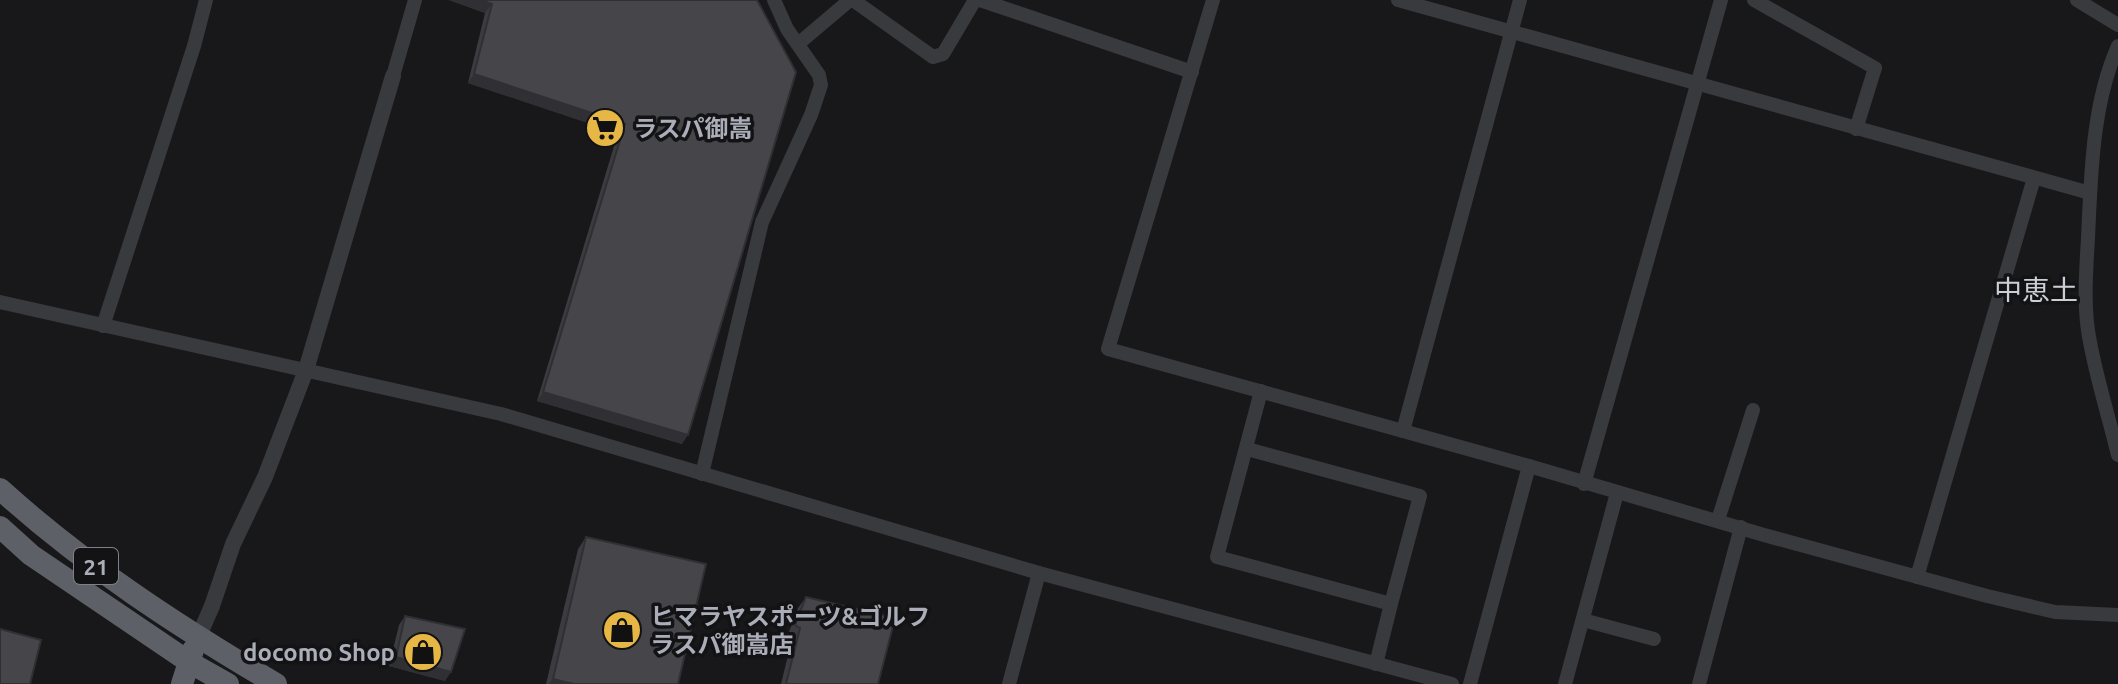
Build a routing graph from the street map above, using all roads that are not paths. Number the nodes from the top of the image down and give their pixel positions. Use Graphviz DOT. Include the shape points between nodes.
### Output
graph roads {
  1 [pos="206,0"];
  2 [pos="415,0"];
  3 [pos="774,0"];
  4 [pos="851,0"];
  5 [pos="978,0"];
  6 [pos="1213,0"];
  7 [pos="1398,0"];
  8 [pos="1520,0"];
  9 [pos="1721,0"];
  10 [pos="1754,0"];
  11 [pos="2077,0"];
  12 [pos="2118,25"];
  13 [pos="1511,33"];
  14 [pos="798,44"];
  15 [pos="2117,49"];
  16 [pos="1192,72"];
  17 [pos="393,76"];
  18 [pos="1698,85"];
  19 [pos="1856,129"];
  20 [pos="2034,178"];
  21 [pos="2090,193"];
  22 [pos="0,302"];
  23 [pos="103,326"];
  24 [pos="306,370"];
  25 [pos="1261,391"];
  26 [pos="1753,410"];
  27 [pos="1403,431"];
  28 [pos="1247,449"];
  29 [pos="2118,455"];
  30 [pos="1529,466"];
  31 [pos="702,474"];
  32 [pos="1584,484"];
  33 [pos="0,489"];
  34 [pos="1617,493"];
  35 [pos="1718,520"];
  36 [pos="0,527"];
  37 [pos="1741,527"];
  38 [pos="1039,573"];
  39 [pos="1917,577"];
  40 [pos="1391,604"];
  41 [pos="2118,615"];
  42 [pos="1583,620"];
  43 [pos="198,638"];
  44 [pos="1654,639"];
  45 [pos="189,662"];
  46 [pos="1376,664"];
  47 [pos="182,684"];
  48 [pos="228,684"];
  49 [pos="276,684"];
  50 [pos="1009,684"];
  51 [pos="1452,684"];
  52 [pos="1470,684"];
  53 [pos="1565,684"];
  54 [pos="1699,684"];
  1 -- 23 [label="street"];
  2 -- 17 [label="street"];
  3 -- 14 [label="street"];
  4 -- 5 [label="street" via="933,57 943,54"];
  4 -- 14 [label="street"];
  5 -- 16 [label="street"];
  6 -- 16 [label="street"];
  7 -- 13 [label="street"];
  8 -- 13 [label="street"];
  9 -- 18 [label="street"];
  10 -- 19 [label="street" via="1875,68"];
  11 -- 12 [label="street"];
  13 -- 18 [label="street"];
  13 -- 27 [label="street"];
  14 -- 31 [label="street" via="821,85 762,222"];
  15 -- 21 [label="street" via="2100,101"];
  16 -- 25 [label="street" via="1108,349"];
  17 -- 24 [label="street"];
  18 -- 19 [label="street"];
  18 -- 32 [label="street"];
  19 -- 20 [label="street"];
  20 -- 21 [label="street"];
  20 -- 39 [label="street"];
  21 -- 29 [label="street" via="2089,340"];
  22 -- 23 [label="street"];
  23 -- 24 [label="street"];
  24 -- 31 [label="street" via="501,414"];
  24 -- 43 [label="street"];
  25 -- 27 [label="street"];
  25 -- 28 [label="street"];
  26 -- 35 [label="street"];
  27 -- 30 [label="street"];
  28 -- 40 [label="street" via="1420,496"];
  28 -- 40 [label="street" via="1217,557"];
  30 -- 32 [label="street"];
  30 -- 52 [label="street"];
  31 -- 38 [label="street"];
  32 -- 34 [label="street"];
  33 -- 43 [label="highway, 21" via="48,532"];
  34 -- 35 [label="street"];
  34 -- 42 [label="street"];
  35 -- 37 [label="street"];
  36 -- 45 [label="highway, 21" via="31,555"];
  37 -- 39 [label="street"];
  37 -- 54 [label="street"];
  38 -- 46 [label="street"];
  38 -- 50 [label="street"];
  39 -- 41 [label="street" via="2055,612"];
  40 -- 46 [label="street"];
  42 -- 44 [label="street"];
  42 -- 53 [label="street"];
  43 -- 45 [label="highway"];
  43 -- 49 [label="highway, 21"];
  45 -- 47 [label="highway"];
  45 -- 48 [label="highway, 21"];
  46 -- 51 [label="street"];
}
